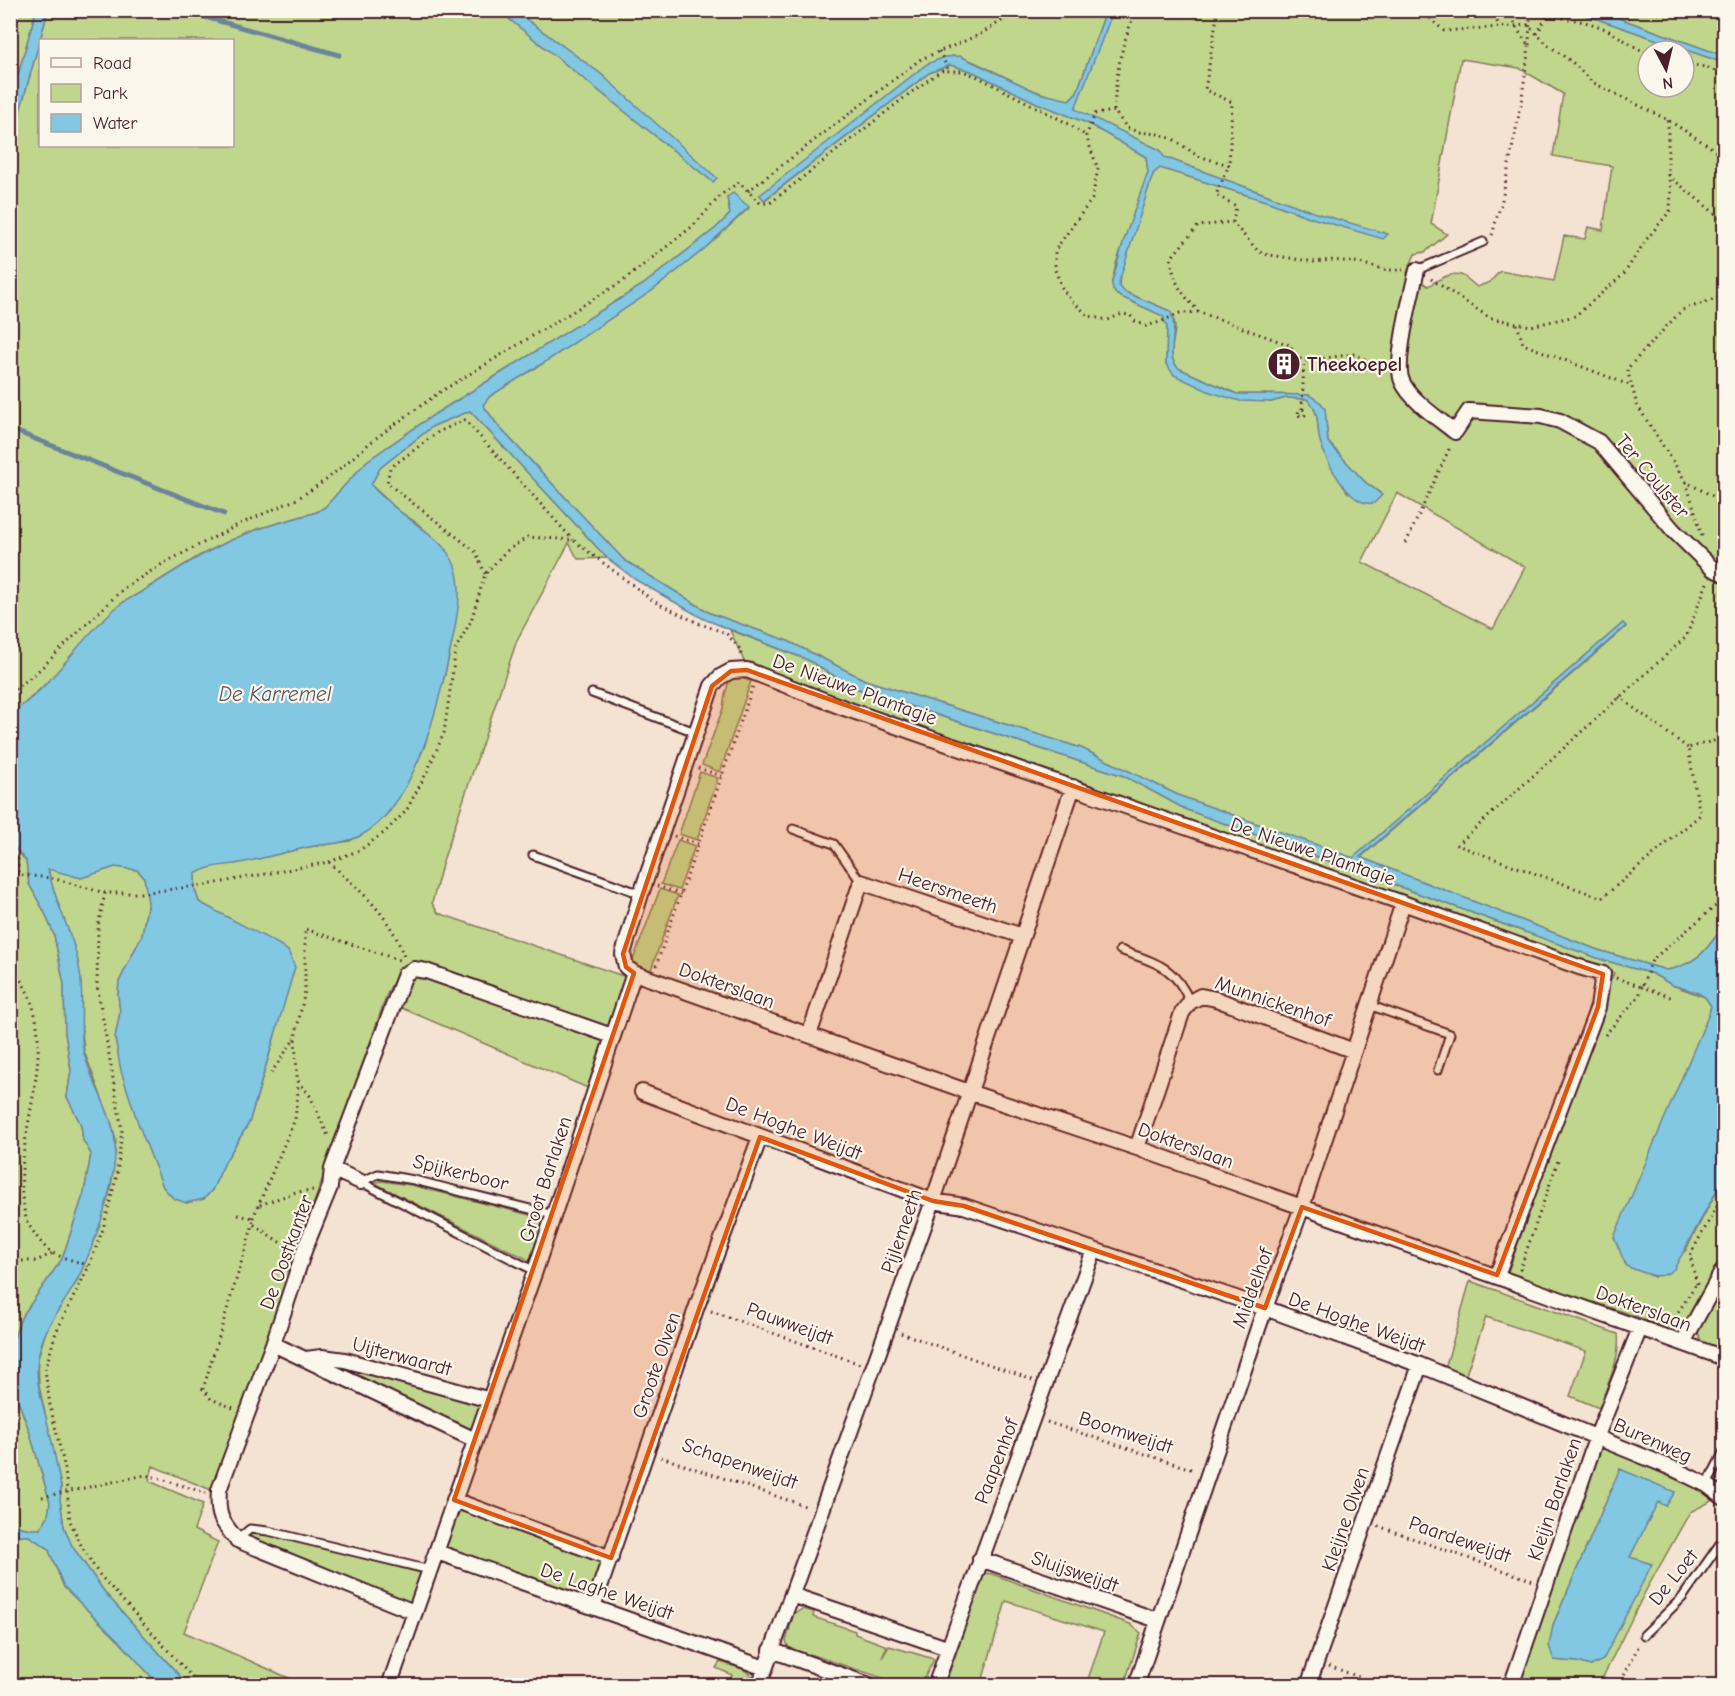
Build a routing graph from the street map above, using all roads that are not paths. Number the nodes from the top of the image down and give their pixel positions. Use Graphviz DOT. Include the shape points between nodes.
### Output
graph roads {
  1 [pos="1484,242"];
  2 [pos="1417,270"];
  3 [pos="1719,571"];
  4 [pos="592,693"];
  5 [pos="695,732"];
  6 [pos="1073,787"];
  7 [pos="793,829"];
  8 [pos="532,855"];
  9 [pos="861,882"];
  10 [pos="643,888"];
  11 [pos="1403,903"];
  12 [pos="1022,936"];
  13 [pos="1120,950"];
  14 [pos="634,973"];
  15 [pos="1190,1002"];
  16 [pos="1370,1005"];
  17 [pos="809,1035"];
  18 [pos="612,1036"];
  19 [pos="1354,1051"];
  20 [pos="1438,1070"];
  21 [pos="642,1092"];
  22 [pos="969,1092"];
  23 [pos="759,1137"];
  24 [pos="1137,1148"];
  25 [pos="332,1169"];
  26 [pos="361,1182"];
  27 [pos="933,1201"];
  28 [pos="1302,1207"];
  29 [pos="554,1215"];
  30 [pos="1094,1250"];
  31 [pos="1725,1268"];
  32 [pos="535,1271"];
  33 [pos="1497,1275"];
  34 [pos="1265,1308"];
  35 [pos="1640,1328"];
  36 [pos="1683,1343"];
  37 [pos="273,1344"];
  38 [pos="1725,1358"];
  39 [pos="304,1359"];
  40 [pos="1420,1365"];
  41 [pos="489,1400"];
  42 [pos="1597,1436"];
  43 [pos="475,1440"];
  44 [pos="1725,1451"];
  45 [pos="1707,1485"];
  46 [pos="1725,1498"];
  47 [pos="454,1500"];
  48 [pos="1725,1538"];
  49 [pos="237,1540"];
  50 [pos="437,1552"];
  51 [pos="611,1558"];
  52 [pos="980,1559"];
  53 [pos="430,1570"];
  54 [pos="792,1594"];
  55 [pos="593,1607"];
  56 [pos="414,1612"];
  57 [pos="1157,1620"];
  58 [pos="1644,1635"];
  59 [pos="946,1648"];
  60 [pos="771,1650"];
  61 [pos="765,1668"];
  62 [pos="389,1686"];
  63 [pos="759,1686"];
  64 [pos="872,1686"];
  65 [pos="934,1686"];
  66 [pos="1136,1686"];
  67 [pos="1308,1686"];
  68 [pos="1511,1686"];
  1 -- 2 [label="lane"];
  2 -- 3 [label="street, Ter Coulster" via="1400,364 1401,380 1420,404 1455,432 1469,411 1541,416 1577,429 1599,442 1673,530"];
  4 -- 5 [label="lane"];
  5 -- 6 [label="street, De Nieuwe Plantagie" via="712,686 720,677 731,671 752,672"];
  5 -- 10 [label="street"];
  6 -- 11 [label="street, De Nieuwe Plantagie"];
  6 -- 12 [label="street, Pijlemeeth"];
  7 -- 9 [label="lane" via="834,844"];
  8 -- 10 [label="lane"];
  9 -- 12 [label="street, Heersmeeth"];
  9 -- 17 [label="street"];
  10 -- 14 [label="street" via="623,954 626,966"];
  11 -- 16 [label="street, Middelhof"];
  11 -- 33 [label="street, De Nieuwe Plantagie" via="1604,974 1598,1007"];
  12 -- 22 [label="street, Pijlemeeth"];
  13 -- 15 [label="lane" via="1161,964 1184,989"];
  14 -- 17 [label="street, Dokterslaan"];
  14 -- 18 [label="street, Groot Barlaken"];
  15 -- 19 [label="street, Munnickenhof" via="1201,996 1216,999"];
  15 -- 24 [label="street, Munnickenhof" via="1182,1013"];
  16 -- 19 [label="street, Middelhof"];
  16 -- 20 [label="lane" via="1450,1034"];
  17 -- 22 [label="street, Dokterslaan"];
  18 -- 25 [label="street, De Oostkanter" via="414,969 405,974"];
  18 -- 29 [label="street, Groot Barlaken"];
  19 -- 28 [label="street, Middelhof"];
  21 -- 23 [label="street, De Hoghe Weijdt"];
  22 -- 24 [label="street, Dokterslaan"];
  22 -- 27 [label="street, Pijlemeeth"];
  23 -- 27 [label="street, De Hoghe Weijdt"];
  23 -- 51 [label="street, Groote Olven"];
  24 -- 28 [label="street, Dokterslaan"];
  25 -- 26 [label="street"];
  25 -- 37 [label="street, De Oostkanter" via="330,1187"];
  26 -- 29 [label="lane, Spijkerboor" via="378,1174 414,1180"];
  26 -- 32 [label="lane"];
  27 -- 30 [label="street, De Hoghe Weijdt" via="964,1206"];
  27 -- 54 [label="street, Pijlemeeth"];
  28 -- 33 [label="street, Dokterslaan"];
  28 -- 34 [label="street, Middelhof"];
  29 -- 32 [label="street, Groot Barlaken"];
  30 -- 34 [label="street, De Hoghe Weijdt"];
  30 -- 52 [label="street, Paapenhof"];
  31 -- 36 [label="street"];
  32 -- 41 [label="street, Groot Barlaken"];
  33 -- 35 [label="street, Dokterslaan"];
  34 -- 40 [label="street, De Hoghe Weijdt"];
  34 -- 57 [label="street, Middelhof"];
  35 -- 36 [label="street, Dokterslaan"];
  35 -- 42 [label="street, Kleijn Barlaken"];
  36 -- 38 [label="street, Dokterslaan"];
  37 -- 39 [label="street, Uijterwaardt"];
  37 -- 49 [label="street, De Oostkanter" via="219,1490 218,1510"];
  39 -- 41 [label="street, Uijterwaardt" via="345,1360"];
  39 -- 43 [label="street, Uijterwaardt"];
  40 -- 42 [label="street, De Hoghe Weijdt"];
  40 -- 67 [label="street, Kleijne Olven"];
  41 -- 43 [label="street, Groot Barlaken"];
  42 -- 45 [label="street, Burenweg"];
  42 -- 68 [label="street, Kleijn Barlaken"];
  43 -- 47 [label="street, Groot Barlaken"];
  44 -- 45 [label="lane"];
  45 -- 46 [label="street, Burenweg"];
  47 -- 50 [label="street, Groot Barlaken"];
  47 -- 51 [label="street, De Laghe Weijdt"];
  48 -- 58 [label="lane, De Loet" via="1682,1598"];
  49 -- 53 [label="lane" via="250,1529 268,1531"];
  49 -- 56 [label="street"];
  50 -- 53 [label="street, Groot Barlaken"];
  50 -- 55 [label="street, De Laghe Weijdt"];
  51 -- 55 [label="street, Groote Olven"];
  52 -- 57 [label="street, Sluijsweijdt"];
  52 -- 59 [label="street, Paapenhof"];
  53 -- 56 [label="street, Groot Barlaken"];
  54 -- 59 [label="street"];
  54 -- 60 [label="street, Pijlemeeth"];
  55 -- 61 [label="street, De Laghe Weijdt"];
  56 -- 62 [label="street, Groot Barlaken"];
  57 -- 66 [label="street, Middelhof"];
  59 -- 65 [label="street, Paapenhof"];
  60 -- 61 [label="street, Pijlemeeth"];
  60 -- 64 [label="street"];
  61 -- 63 [label="street, Pijlemeeth"];
}
